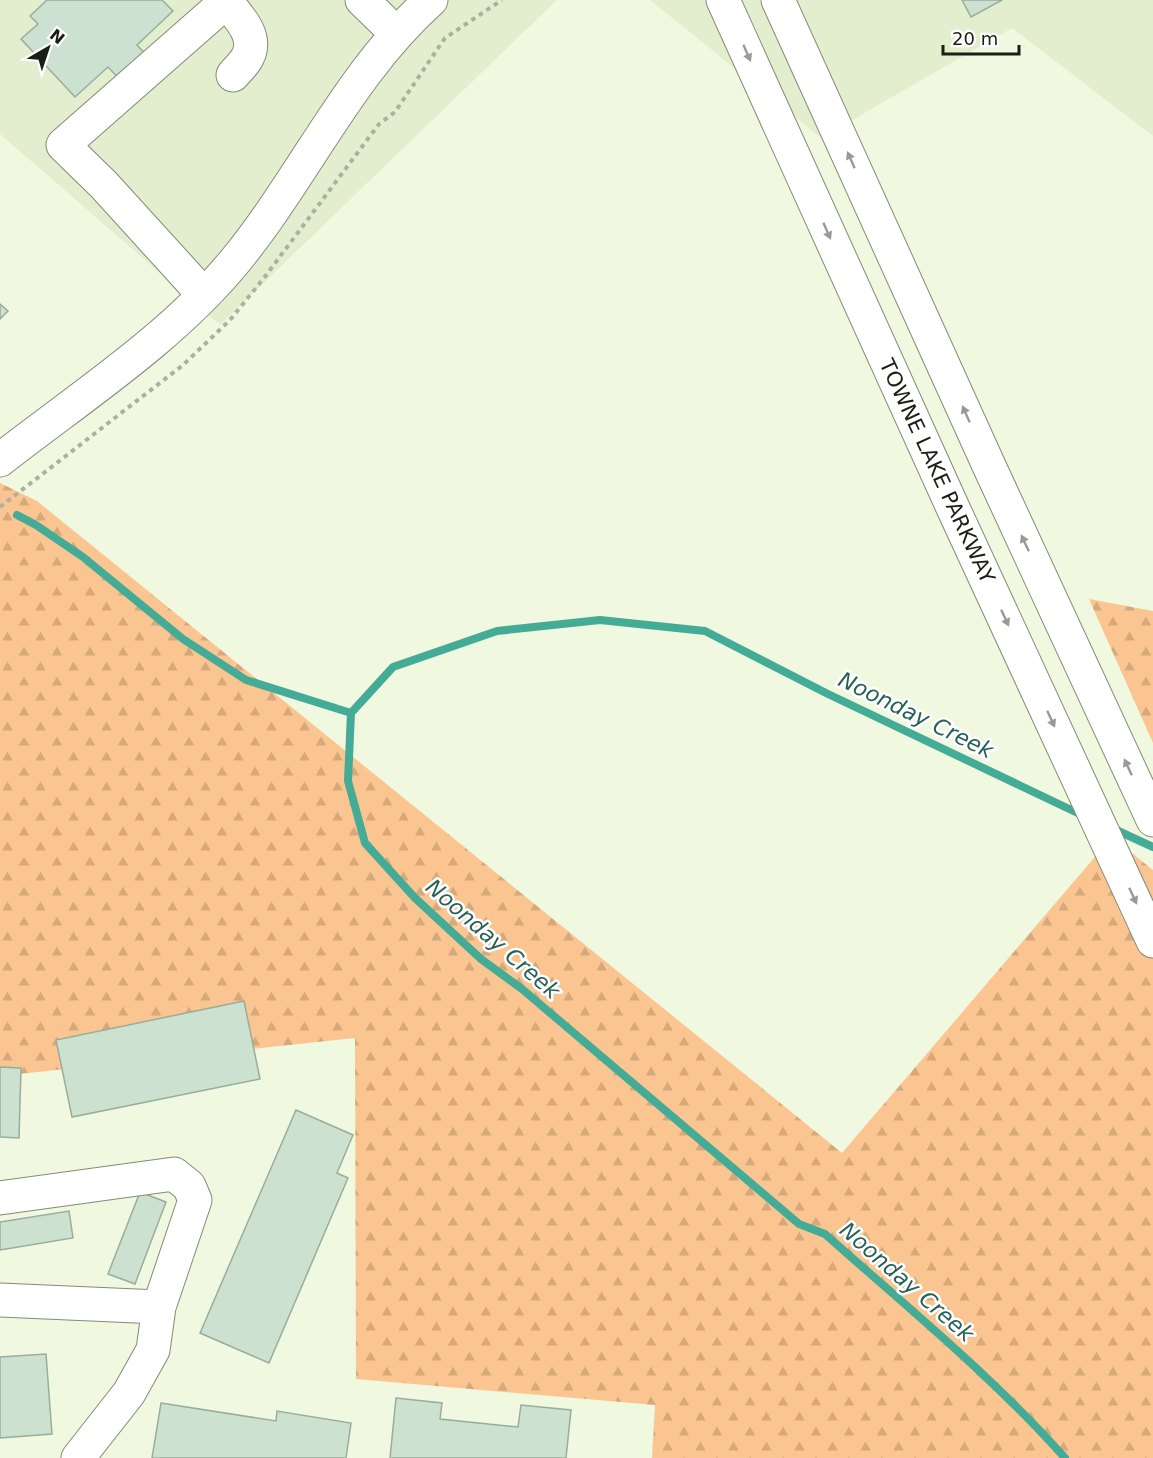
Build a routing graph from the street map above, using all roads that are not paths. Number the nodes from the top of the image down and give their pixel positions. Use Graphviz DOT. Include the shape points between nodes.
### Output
graph roads {
  1 [pos="362,0"];
  2 [pos="431,0"];
  3 [pos="723,0"];
  4 [pos="778,0"];
  5 [pos="227,1"];
  6 [pos="397,34"];
  7 [pos="233,75"];
  8 [pos="204,295"];
  9 [pos="0,460"];
  10 [pos="1153,820"];
  11 [pos="1153,941"];
  12 [pos="0,1198"];
  13 [pos="0,1299"];
  14 [pos="159,1306"];
  15 [pos="78,1458"];
  1 -- 6 [label="main road"];
  2 -- 6 [label="main road"];
  3 -- 11 [label="main road, TOWNE LAKE PARKWAY, one-way"];
  10 -- 4 [label="main road, one-way"];
  5 -- 7 [label="main road" via="251,40 248,56"];
  5 -- 8 [label="main road" via="63,145"];
  6 -- 8 [label="main road" via="356,86 263,225"];
  8 -- 9 [label="main road" via="151,343"];
  12 -- 14 [label="main road" via="174,1174 189,1186 195,1200"];
  13 -- 14 [label="main road"];
  14 -- 15 [label="main road" via="153,1350 129,1393"];
}
